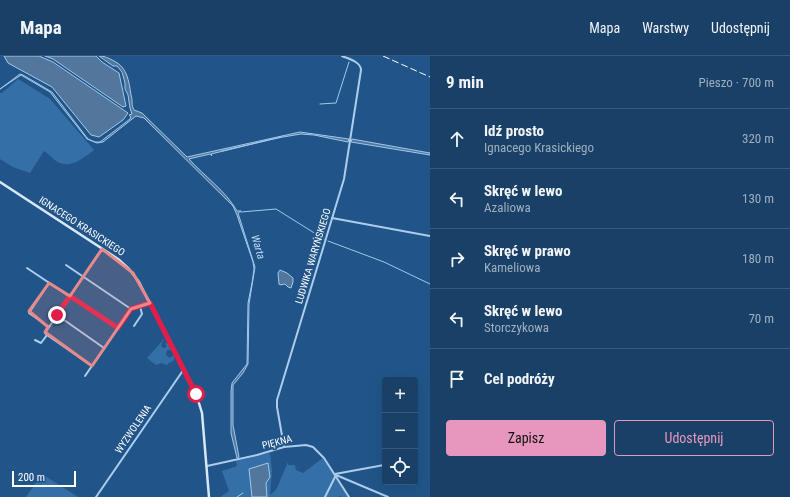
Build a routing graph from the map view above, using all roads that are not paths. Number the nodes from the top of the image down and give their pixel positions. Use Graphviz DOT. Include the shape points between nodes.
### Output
graph roads {
  1 [pos="342,56"];
  2 [pos="0,182"];
  3 [pos="332,218"];
  4 [pos="430,236"];
  5 [pos="102,249"];
  6 [pos="66,266"];
  7 [pos="27,268"];
  8 [pos="83,276"];
  9 [pos="49,283"];
  10 [pos="70,296"];
  11 [pos="150,303"];
  12 [pos="140,306"];
  13 [pos="131,309"];
  14 [pos="57,315"];
  15 [pos="134,326"];
  16 [pos="49,327"];
  17 [pos="118,328"];
  18 [pos="47,335"];
  19 [pos="35,340"];
  20 [pos="104,348"];
  21 [pos="92,366"];
  22 [pos="184,369"];
  23 [pos="85,376"];
  24 [pos="284,447"];
  25 [pos="382,465"];
  26 [pos="207,466"];
  27 [pos="335,475"];
  28 [pos="96,497"];
  29 [pos="209,497"];
  30 [pos="325,497"];
  31 [pos="349,497"];
  32 [pos="388,497"];
  1 -- 3 [label="street, LUDWIKA WARYŃSKIEGO" via="361,67 344,179"];
  2 -- 5 [label="street, IGNACEGO KRASICKIEGO"];
  3 -- 4 [label="street"];
  3 -- 24 [label="street, LUDWIKA WARYŃSKIEGO" via="277,400 276,407"];
  5 -- 8 [label="street"];
  5 -- 11 [label="street, IGNACEGO KRASICKIEGO" via="133,273"];
  6 -- 8 [label="street"];
  7 -- 9 [label="street"];
  8 -- 10 [label="street"];
  8 -- 13 [label="street"];
  9 -- 10 [label="street"];
  9 -- 16 [label="street" via="29,313"];
  10 -- 14 [label="street"];
  10 -- 17 [label="street"];
  11 -- 12 [label="street"];
  11 -- 22 [label="street, IGNACEGO KRASICKIEGO"];
  12 -- 13 [label="street"];
  12 -- 15 [label="street" via="142,314"];
  13 -- 17 [label="street"];
  14 -- 16 [label="street"];
  14 -- 20 [label="street"];
  16 -- 18 [label="street" via="45,333"];
  17 -- 20 [label="street"];
  18 -- 19 [label="street" via="41,343"];
  18 -- 21 [label="street"];
  20 -- 21 [label="street"];
  21 -- 23 [label="street"];
  22 -- 26 [label="street, IGNACEGO KRASICKIEGO" via="200,407"];
  22 -- 28 [label="street, WYZWOLENIA"];
  24 -- 26 [label="street, PIĘKNA"];
  24 -- 27 [label="street, PIĘKNA" via="300,444 313,447"];
  25 -- 27 [label="street"];
  26 -- 29 [label="street, IGNACEGO KRASICKIEGO"];
  27 -- 30 [label="street"];
  27 -- 31 [label="street, PIĘKNA"];
  27 -- 32 [label="street"];
}
